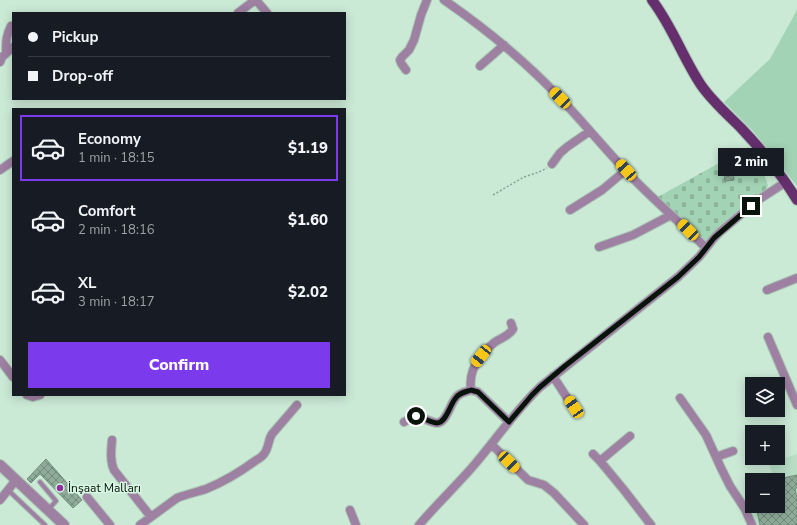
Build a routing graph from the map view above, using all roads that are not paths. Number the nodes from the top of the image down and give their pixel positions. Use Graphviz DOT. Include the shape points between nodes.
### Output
graph roads {
  1 [pos="256,0"];
  2 [pos="427,0"];
  3 [pos="444,0"];
  4 [pos="652,0"];
  5 [pos="239,12"];
  6 [pos="267,12"];
  7 [pos="11,26"];
  8 [pos="504,45"];
  9 [pos="10,49"];
  10 [pos="0,62"];
  11 [pos="480,66"];
  12 [pos="406,70"];
  13 [pos="590,131"];
  14 [pos="768,158"];
  15 [pos="12,162"];
  16 [pos="552,164"];
  17 [pos="0,170"];
  18 [pos="626,170"];
  19 [pos="745,173"];
  20 [pos="786,182"];
  21 [pos="797,200"];
  22 [pos="570,210"];
  23 [pos="671,215"];
  24 [pos="600,247"];
  25 [pos="706,248"];
  26 [pos="797,278"];
  27 [pos="767,290"];
  28 [pos="511,323"];
  29 [pos="768,337"];
  30 [pos="0,360"];
  31 [pos="12,376"];
  32 [pos="553,376"];
  33 [pos="471,390"];
  34 [pos="680,398"];
  35 [pos="797,404"];
  36 [pos="297,405"];
  37 [pos="574,407"];
  38 [pos="404,422"];
  39 [pos="509,422"];
  40 [pos="630,436"];
  41 [pos="112,440"];
  42 [pos="491,444"];
  43 [pos="733,451"];
  44 [pos="593,454"];
  45 [pos="716,457"];
  46 [pos="600,461"];
  47 [pos="0,465"];
  48 [pos="16,480"];
  49 [pos="40,482"];
  50 [pos="8,490"];
  51 [pos="87,498"];
  52 [pos="0,500"];
  53 [pos="48,510"];
  54 [pos="350,510"];
  55 [pos="151,517"];
  56 [pos="581,524"];
  57 [pos="45,525"];
  58 [pos="64,525"];
  59 [pos="110,525"];
  60 [pos="140,525"];
  61 [pos="356,525"];
  62 [pos="419,525"];
  63 [pos="651,525"];
  64 [pos="752,525"];
  1 -- 5 [label="street"];
  1 -- 6 [label="street"];
  2 -- 12 [label="street" via="414,40 400,60"];
  3 -- 8 [label="street"];
  4 -- 14 [label="main road" via="701,85"];
  7 -- 9 [label="street" via="6,38"];
  8 -- 11 [label="street"];
  8 -- 13 [label="street" via="560,98"];
  9 -- 10 [label="street"];
  13 -- 16 [label="street" via="560,153"];
  13 -- 18 [label="street"];
  14 -- 19 [label="lane"];
  14 -- 20 [label="main road"];
  15 -- 17 [label="street"];
  18 -- 22 [label="street" via="602,190"];
  18 -- 23 [label="street"];
  20 -- 21 [label="main road"];
  20 -- 25 [label="street" via="744,211"];
  23 -- 24 [label="street" via="633,235"];
  23 -- 25 [label="street"];
  25 -- 32 [label="street" via="678,277"];
  26 -- 27 [label="street"];
  28 -- 33 [label="street" via="511,333 493,343 475,364 470,381"];
  29 -- 35 [label="street"];
  30 -- 31 [label="street"];
  32 -- 37 [label="street"];
  32 -- 39 [label="street" via="532,395"];
  33 -- 38 [label="street" via="455,398 441,422 436,423 416,416"];
  33 -- 39 [label="street" via="478,392"];
  34 -- 45 [label="street" via="706,435"];
  36 -- 55 [label="street" via="272,434 263,456 214,485 177,498"];
  39 -- 42 [label="street"];
  40 -- 46 [label="street"];
  41 -- 55 [label="street" via="111,465"];
  42 -- 56 [label="street" via="528,480 544,485 554,492"];
  42 -- 62 [label="street"];
  43 -- 45 [label="street"];
  44 -- 46 [label="street"];
  45 -- 64 [label="street"];
  46 -- 63 [label="street"];
  47 -- 48 [label="street"];
  48 -- 50 [label="street"];
  48 -- 53 [label="street"];
  49 -- 53 [label="lane" via="56,500"];
  50 -- 52 [label="street"];
  50 -- 57 [label="lane"];
  51 -- 59 [label="street"];
  53 -- 58 [label="street"];
  54 -- 61 [label="street"];
  55 -- 60 [label="street"];
}
